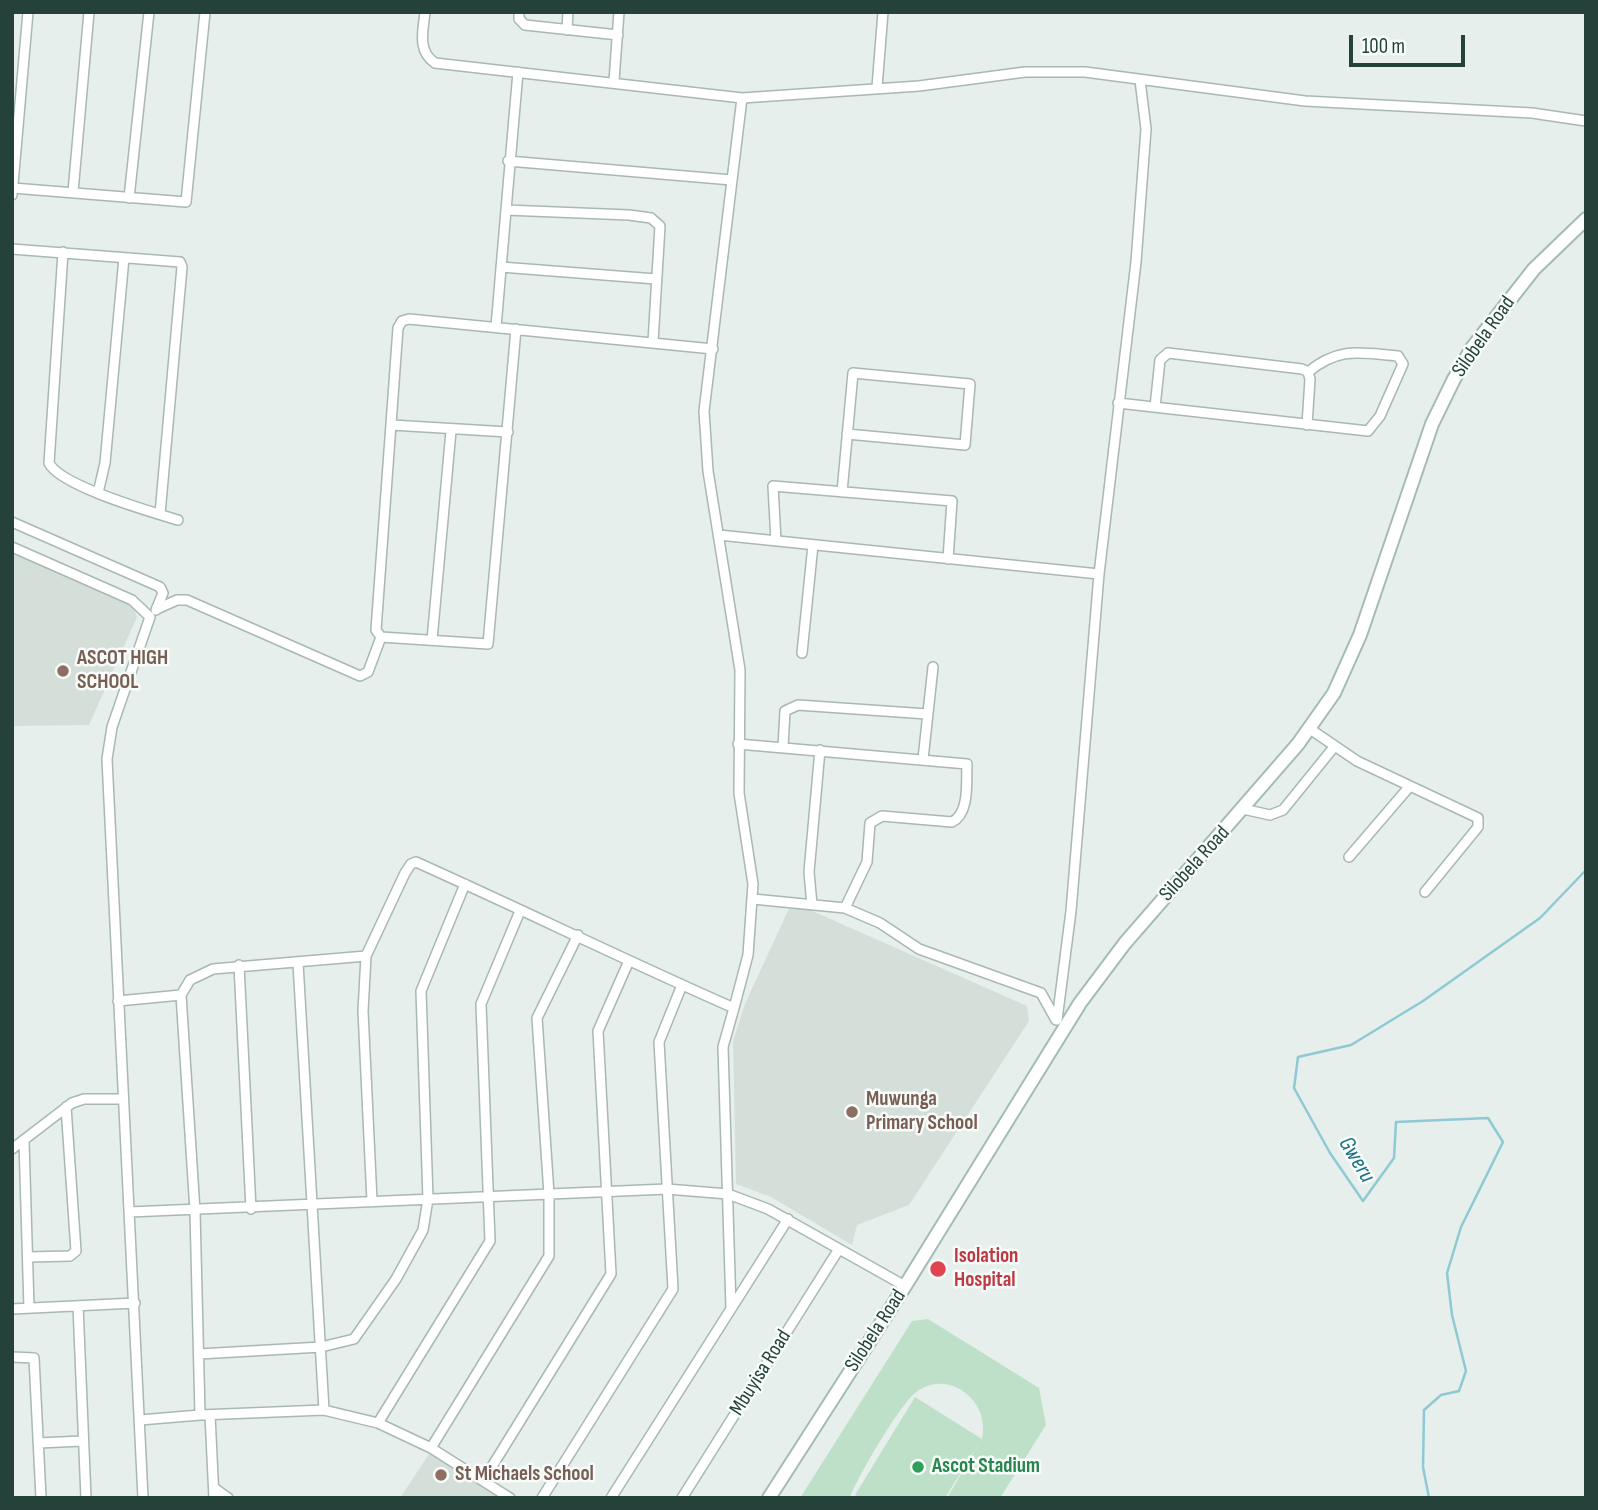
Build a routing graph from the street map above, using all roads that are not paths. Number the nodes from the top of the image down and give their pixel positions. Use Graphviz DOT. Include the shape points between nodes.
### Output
graph roads {
  1 [pos="19,12"];
  2 [pos="89,12"];
  3 [pos="149,12"];
  4 [pos="205,12"];
  5 [pos="425,12"];
  6 [pos="519,12"];
  7 [pos="568,12"];
  8 [pos="619,12"];
  9 [pos="883,12"];
  10 [pos="28,13"];
  11 [pos="567,30"];
  12 [pos="618,35"];
  13 [pos="17,70"];
  14 [pos="518,72"];
  15 [pos="1140,79"];
  16 [pos="614,81"];
  17 [pos="877,87"];
  18 [pos="742,98"];
  19 [pos="1586,121"];
  20 [pos="509,161"];
  21 [pos="732,180"];
  22 [pos="13,188"];
  23 [pos="73,192"];
  24 [pos="12,195"];
  25 [pos="129,198"];
  26 [pos="506,210"];
  27 [pos="1586,219"];
  28 [pos="12,249"];
  29 [pos="63,252"];
  30 [pos="124,258"];
  31 [pos="501,267"];
  32 [pos="656,279"];
  33 [pos="496,327"];
  34 [pos="516,329"];
  35 [pos="653,342"];
  36 [pos="713,349"];
  37 [pos="1308,372"];
  38 [pos="1118,403"];
  39 [pos="1156,407"];
  40 [pos="392,425"];
  41 [pos="1307,425"];
  42 [pos="451,431"];
  43 [pos="508,432"];
  44 [pos="847,434"];
  45 [pos="842,492"];
  46 [pos="98,494"];
  47 [pos="160,514"];
  48 [pos="178,520"];
  49 [pos="12,522"];
  50 [pos="719,535"];
  51 [pos="776,541"];
  52 [pos="813,545"];
  53 [pos="12,547"];
  54 [pos="948,559"];
  55 [pos="119,571"];
  56 [pos="1099,574"];
  57 [pos="121,594"];
  58 [pos="157,609"];
  59 [pos="150,617"];
  60 [pos="380,637"];
  61 [pos="432,640"];
  62 [pos="802,653"];
  63 [pos="933,667"];
  64 [pos="927,714"];
  65 [pos="1310,729"];
  66 [pos="738,744"];
  67 [pos="783,747"];
  68 [pos="1334,747"];
  69 [pos="820,750"];
  70 [pos="923,759"];
  71 [pos="1410,786"];
  72 [pos="1243,809"];
  73 [pos="1349,857"];
  74 [pos="465,884"];
  75 [pos="1425,891"];
  76 [pos="753,900"];
  77 [pos="812,905"];
  78 [pos="845,908"];
  79 [pos="520,911"];
  80 [pos="578,935"];
  81 [pos="366,956"];
  82 [pos="628,962"];
  83 [pos="298,963"];
  84 [pos="239,965"];
  85 [pos="682,985"];
  86 [pos="181,995"];
  87 [pos="118,1001"];
  88 [pos="734,1008"];
  89 [pos="1060,1026"];
  90 [pos="121,1099"];
  91 [pos="66,1107"];
  92 [pos="24,1140"];
  93 [pos="12,1149"];
  94 [pos="667,1189"];
  95 [pos="609,1191"];
  96 [pos="549,1194"];
  97 [pos="728,1194"];
  98 [pos="489,1196"];
  99 [pos="428,1199"];
  100 [pos="372,1201"];
  101 [pos="311,1204"];
  102 [pos="251,1209"];
  103 [pos="195,1211"];
  104 [pos="129,1212"];
  105 [pos="788,1219"];
  106 [pos="839,1249"];
  107 [pos="29,1257"];
  108 [pos="905,1286"];
  109 [pos="135,1303"];
  110 [pos="78,1306"];
  111 [pos="29,1308"];
  112 [pos="731,1308"];
  113 [pos="12,1309"];
  114 [pos="321,1347"];
  115 [pos="199,1354"];
  116 [pos="12,1357"];
  117 [pos="324,1410"];
  118 [pos="205,1415"];
  119 [pos="140,1420"];
  120 [pos="379,1423"];
  121 [pos="82,1441"];
  122 [pos="39,1443"];
  123 [pos="431,1448"];
  124 [pos="483,1481"];
  125 [pos="214,1493"];
  126 [pos="41,1498"];
  127 [pos="86,1498"];
  128 [pos="143,1498"];
  129 [pos="228,1498"];
  130 [pos="510,1498"];
  131 [pos="542,1498"];
  132 [pos="611,1498"];
  133 [pos="682,1498"];
  134 [pos="769,1498"];
  1 -- 10 [label="street"];
  2 -- 23 [label="street"];
  3 -- 25 [label="street"];
  4 -- 25 [label="street" via="189,197 182,203"];
  5 -- 14 [label="street" via="422,48 428,58"];
  6 -- 11 [label="street" via="524,25"];
  7 -- 11 [label="street"];
  8 -- 12 [label="street"];
  9 -- 17 [label="street"];
  10 -- 13 [label="street"];
  11 -- 12 [label="street"];
  12 -- 16 [label="street"];
  13 -- 22 [label="street"];
  14 -- 16 [label="street"];
  14 -- 20 [label="street"];
  15 -- 17 [label="street" via="1085,72 1025,72"];
  15 -- 19 [label="street" via="1305,100 1532,113"];
  15 -- 38 [label="street" via="1146,128 1136,262"];
  16 -- 18 [label="street"];
  17 -- 18 [label="street"];
  18 -- 21 [label="street"];
  20 -- 21 [label="street"];
  20 -- 26 [label="street"];
  21 -- 36 [label="street"];
  22 -- 23 [label="street"];
  22 -- 24 [label="street"];
  23 -- 25 [label="street"];
  26 -- 31 [label="street"];
  26 -- 32 [label="street" via="655,220 660,226"];
  27 -- 65 [label="street, Silobela Road" via="1534,269 1472,348 1454,379 1432,424 1350,660"];
  28 -- 29 [label="street"];
  29 -- 30 [label="street"];
  29 -- 46 [label="street" via="49,463 58,473"];
  30 -- 46 [label="street" via="105,463"];
  30 -- 47 [label="street" via="174,260 182,267"];
  31 -- 32 [label="street"];
  31 -- 33 [label="street"];
  32 -- 35 [label="street"];
  33 -- 34 [label="street"];
  33 -- 40 [label="street" via="402,321"];
  34 -- 35 [label="street"];
  34 -- 43 [label="street"];
  35 -- 36 [label="street"];
  36 -- 50 [label="street" via="704,431"];
  37 -- 39 [label="street" via="1168,353 1160,360"];
  37 -- 41 [label="street"];
  37 -- 41 [label="street" via="1326,358 1350,352 1398,356 1403,364 1380,416 1368,431"];
  38 -- 39 [label="street"];
  38 -- 56 [label="street"];
  39 -- 41 [label="street"];
  40 -- 42 [label="street"];
  40 -- 60 [label="street" via="376,631"];
  42 -- 43 [label="street"];
  42 -- 61 [label="street"];
  43 -- 61 [label="street" via="488,644"];
  44 -- 44 [label="street" via="853,373 970,384 965,445"];
  44 -- 45 [label="street"];
  45 -- 51 [label="street" via="773,486"];
  45 -- 54 [label="street" via="951,501"];
  46 -- 47 [label="street"];
  47 -- 48 [label="street"];
  49 -- 55 [label="street"];
  50 -- 51 [label="street"];
  50 -- 66 [label="street" via="740,670"];
  51 -- 52 [label="street"];
  52 -- 54 [label="street"];
  52 -- 62 [label="street"];
  53 -- 57 [label="street"];
  54 -- 56 [label="street"];
  55 -- 57 [label="street"];
  55 -- 58 [label="street" via="160,587 163,593"];
  56 -- 89 [label="street"];
  57 -- 59 [label="street"];
  58 -- 59 [label="street"];
  58 -- 60 [label="street" via="187,600 360,676 368,672"];
  59 -- 87 [label="street" via="108,744"];
  60 -- 61 [label="street"];
  63 -- 64 [label="street"];
  64 -- 67 [label="street" via="798,705 785,711"];
  64 -- 70 [label="street"];
  65 -- 68 [label="street"];
  65 -- 72 [label="street, Silobela Road"];
  66 -- 67 [label="street"];
  66 -- 76 [label="street" via="739,793"];
  67 -- 69 [label="street"];
  68 -- 71 [label="street"];
  68 -- 72 [label="street" via="1283,810 1270,815"];
  69 -- 70 [label="street"];
  69 -- 77 [label="street" via="809,872"];
  70 -- 78 [label="street" via="967,764 964,810 952,822 874,818 867,862"];
  71 -- 73 [label="street"];
  71 -- 75 [label="street" via="1476,815 1480,821"];
  72 -- 89 [label="street, Silobela Road" via="1130,936"];
  74 -- 79 [label="street"];
  74 -- 81 [label="street" via="416,862 411,864"];
  74 -- 99 [label="street" via="421,991"];
  76 -- 77 [label="street"];
  76 -- 88 [label="street" via="748,955"];
  77 -- 78 [label="street"];
  78 -- 89 [label="street" via="880,923 919,949 1041,993"];
  79 -- 80 [label="street"];
  79 -- 98 [label="street" via="481,1004"];
  80 -- 82 [label="street"];
  80 -- 96 [label="street" via="537,1017"];
  81 -- 83 [label="street"];
  81 -- 100 [label="street" via="363,1011"];
  82 -- 85 [label="street"];
  82 -- 95 [label="street" via="599,1026"];
  83 -- 84 [label="street"];
  83 -- 101 [label="street"];
  84 -- 86 [label="street" via="200,974"];
  84 -- 102 [label="street"];
  85 -- 88 [label="street"];
  85 -- 94 [label="street" via="659,1042"];
  86 -- 87 [label="street"];
  86 -- 103 [label="street"];
  87 -- 90 [label="street"];
  88 -- 97 [label="street" via="723,1047"];
  89 -- 108 [label="street, Silobela Road"];
  90 -- 91 [label="street" via="84,1099"];
  90 -- 104 [label="street"];
  91 -- 92 [label="street"];
  91 -- 107 [label="street" via="76,1251 70,1256"];
  92 -- 93 [label="street"];
  92 -- 107 [label="street"];
  94 -- 95 [label="street"];
  94 -- 97 [label="street"];
  94 -- 131 [label="street" via="672,1292"];
  95 -- 96 [label="street"];
  95 -- 124 [label="street" via="611,1274"];
  96 -- 98 [label="street"];
  96 -- 123 [label="street" via="548,1259"];
  97 -- 105 [label="street"];
  97 -- 112 [label="street"];
  98 -- 99 [label="street"];
  98 -- 120 [label="street" via="490,1241"];
  99 -- 100 [label="street"];
  99 -- 114 [label="street" via="423,1230 359,1335"];
  100 -- 101 [label="street"];
  101 -- 102 [label="street"];
  101 -- 114 [label="street"];
  102 -- 103 [label="street"];
  103 -- 104 [label="street"];
  103 -- 115 [label="street"];
  104 -- 109 [label="street"];
  105 -- 106 [label="street"];
  105 -- 112 [label="street"];
  106 -- 108 [label="street"];
  106 -- 133 [label="street, Mbuyisa Road"];
  107 -- 111 [label="street"];
  108 -- 134 [label="street, Silobela Road"];
  109 -- 110 [label="street"];
  109 -- 119 [label="street"];
  110 -- 111 [label="street"];
  110 -- 121 [label="street"];
  111 -- 113 [label="street"];
  112 -- 132 [label="street"];
  114 -- 115 [label="street"];
  114 -- 117 [label="street"];
  115 -- 118 [label="street"];
  116 -- 122 [label="street" via="34,1358"];
  117 -- 118 [label="street"];
  117 -- 120 [label="street"];
  118 -- 119 [label="street"];
  118 -- 125 [label="street"];
  119 -- 128 [label="street"];
  120 -- 123 [label="street"];
  121 -- 122 [label="street"];
  121 -- 127 [label="street"];
  122 -- 126 [label="street"];
  123 -- 124 [label="street"];
  124 -- 130 [label="street"];
  125 -- 129 [label="street"];
}
